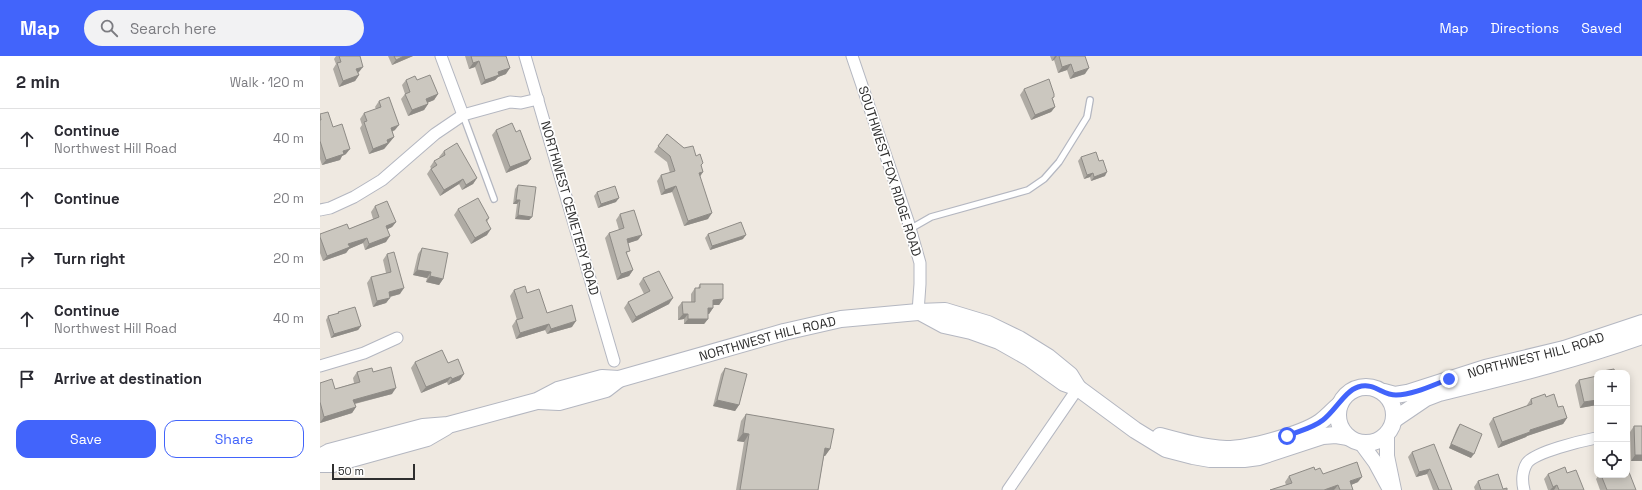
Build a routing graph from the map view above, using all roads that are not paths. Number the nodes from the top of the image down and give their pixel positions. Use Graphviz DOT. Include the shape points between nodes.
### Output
graph roads {
  1 [pos="441,56"];
  2 [pos="525,56"];
  3 [pos="852,56"];
  4 [pos="538,99"];
  5 [pos="1090,100"];
  6 [pos="463,115"];
  7 [pos="494,199"];
  8 [pos="320,210"];
  9 [pos="910,229"];
  10 [pos="918,312"];
  11 [pos="1642,324"];
  12 [pos="1642,336"];
  13 [pos="397,338"];
  14 [pos="614,361"];
  15 [pos="320,366"];
  16 [pos="1078,388"];
  17 [pos="1384,392"];
  18 [pos="1340,404"];
  19 [pos="1395,419"];
  20 [pos="448,425"];
  21 [pos="1135,430"];
  22 [pos="1387,434"];
  23 [pos="1594,438"];
  24 [pos="1355,440"];
  25 [pos="320,457"];
  26 [pos="320,464"];
  27 [pos="1008,490"];
  28 [pos="1390,490"];
  29 [pos="1394,490"];
  30 [pos="1524,490"];
  1 -- 6 [label="street"];
  2 -- 4 [label="street, NORTHWEST CEMETERY ROAD"];
  3 -- 9 [label="street, SOUTHWEST FOX RIDGE ROAD"];
  4 -- 6 [label="street" via="521,103 510,102"];
  4 -- 14 [label="street, NORTHWEST CEMETERY ROAD"];
  5 -- 9 [label="lane" via="1088,117 1059,162 1028,190 931,217"];
  6 -- 7 [label="lane"];
  6 -- 8 [label="street" via="435,134 382,180 354,197"];
  9 -- 10 [label="street, SOUTHWEST FOX RIDGE ROAD" via="920,263"];
  10 -- 16 [label="main road" via="944,325 999,341 1029,358 1064,383"];
  10 -- 20 [label="main road, NORTHWEST HILL ROAD" via="840,319 784,332 619,379 606,389 559,402 537,401"];
  11 -- 17 [label="main road, NORTHWEST HILL ROAD" via="1564,350 1485,368 1407,393 1395,395"];
  12 -- 19 [label="main road, NORTHWEST HILL ROAD" via="1567,361 1439,393 1426,398"];
  13 -- 15 [label="street" via="364,353"];
  16 -- 21 [label="main road"];
  16 -- 27 [label="street"];
  17 -- 18 [label="main road" via="1368,386 1359,387 1344,396"];
  17 -- 19 [label="main road" via="1393,404"];
  18 -- 21 [label="main road" via="1312,426 1287,436 1235,448 1212,448"];
  18 -- 24 [label="main road" via="1338,422 1342,430"];
  19 -- 22 [label="main road"];
  20 -- 25 [label="main road, NORTHWEST HILL ROAD" via="423,427 329,452"];
  20 -- 26 [label="main road, NORTHWEST HILL ROAD" via="427,438 333,464"];
  21 -- 24 [label="main road" via="1166,449 1192,456 1227,460 1259,457 1323,436 1336,435"];
  22 -- 24 [label="main road" via="1371,443"];
  22 -- 29 [label="street" via="1387,456"];
  23 -- 30 [label="street" via="1535,457 1528,462 1523,471"];
  24 -- 28 [label="street" via="1375,462"];
}
